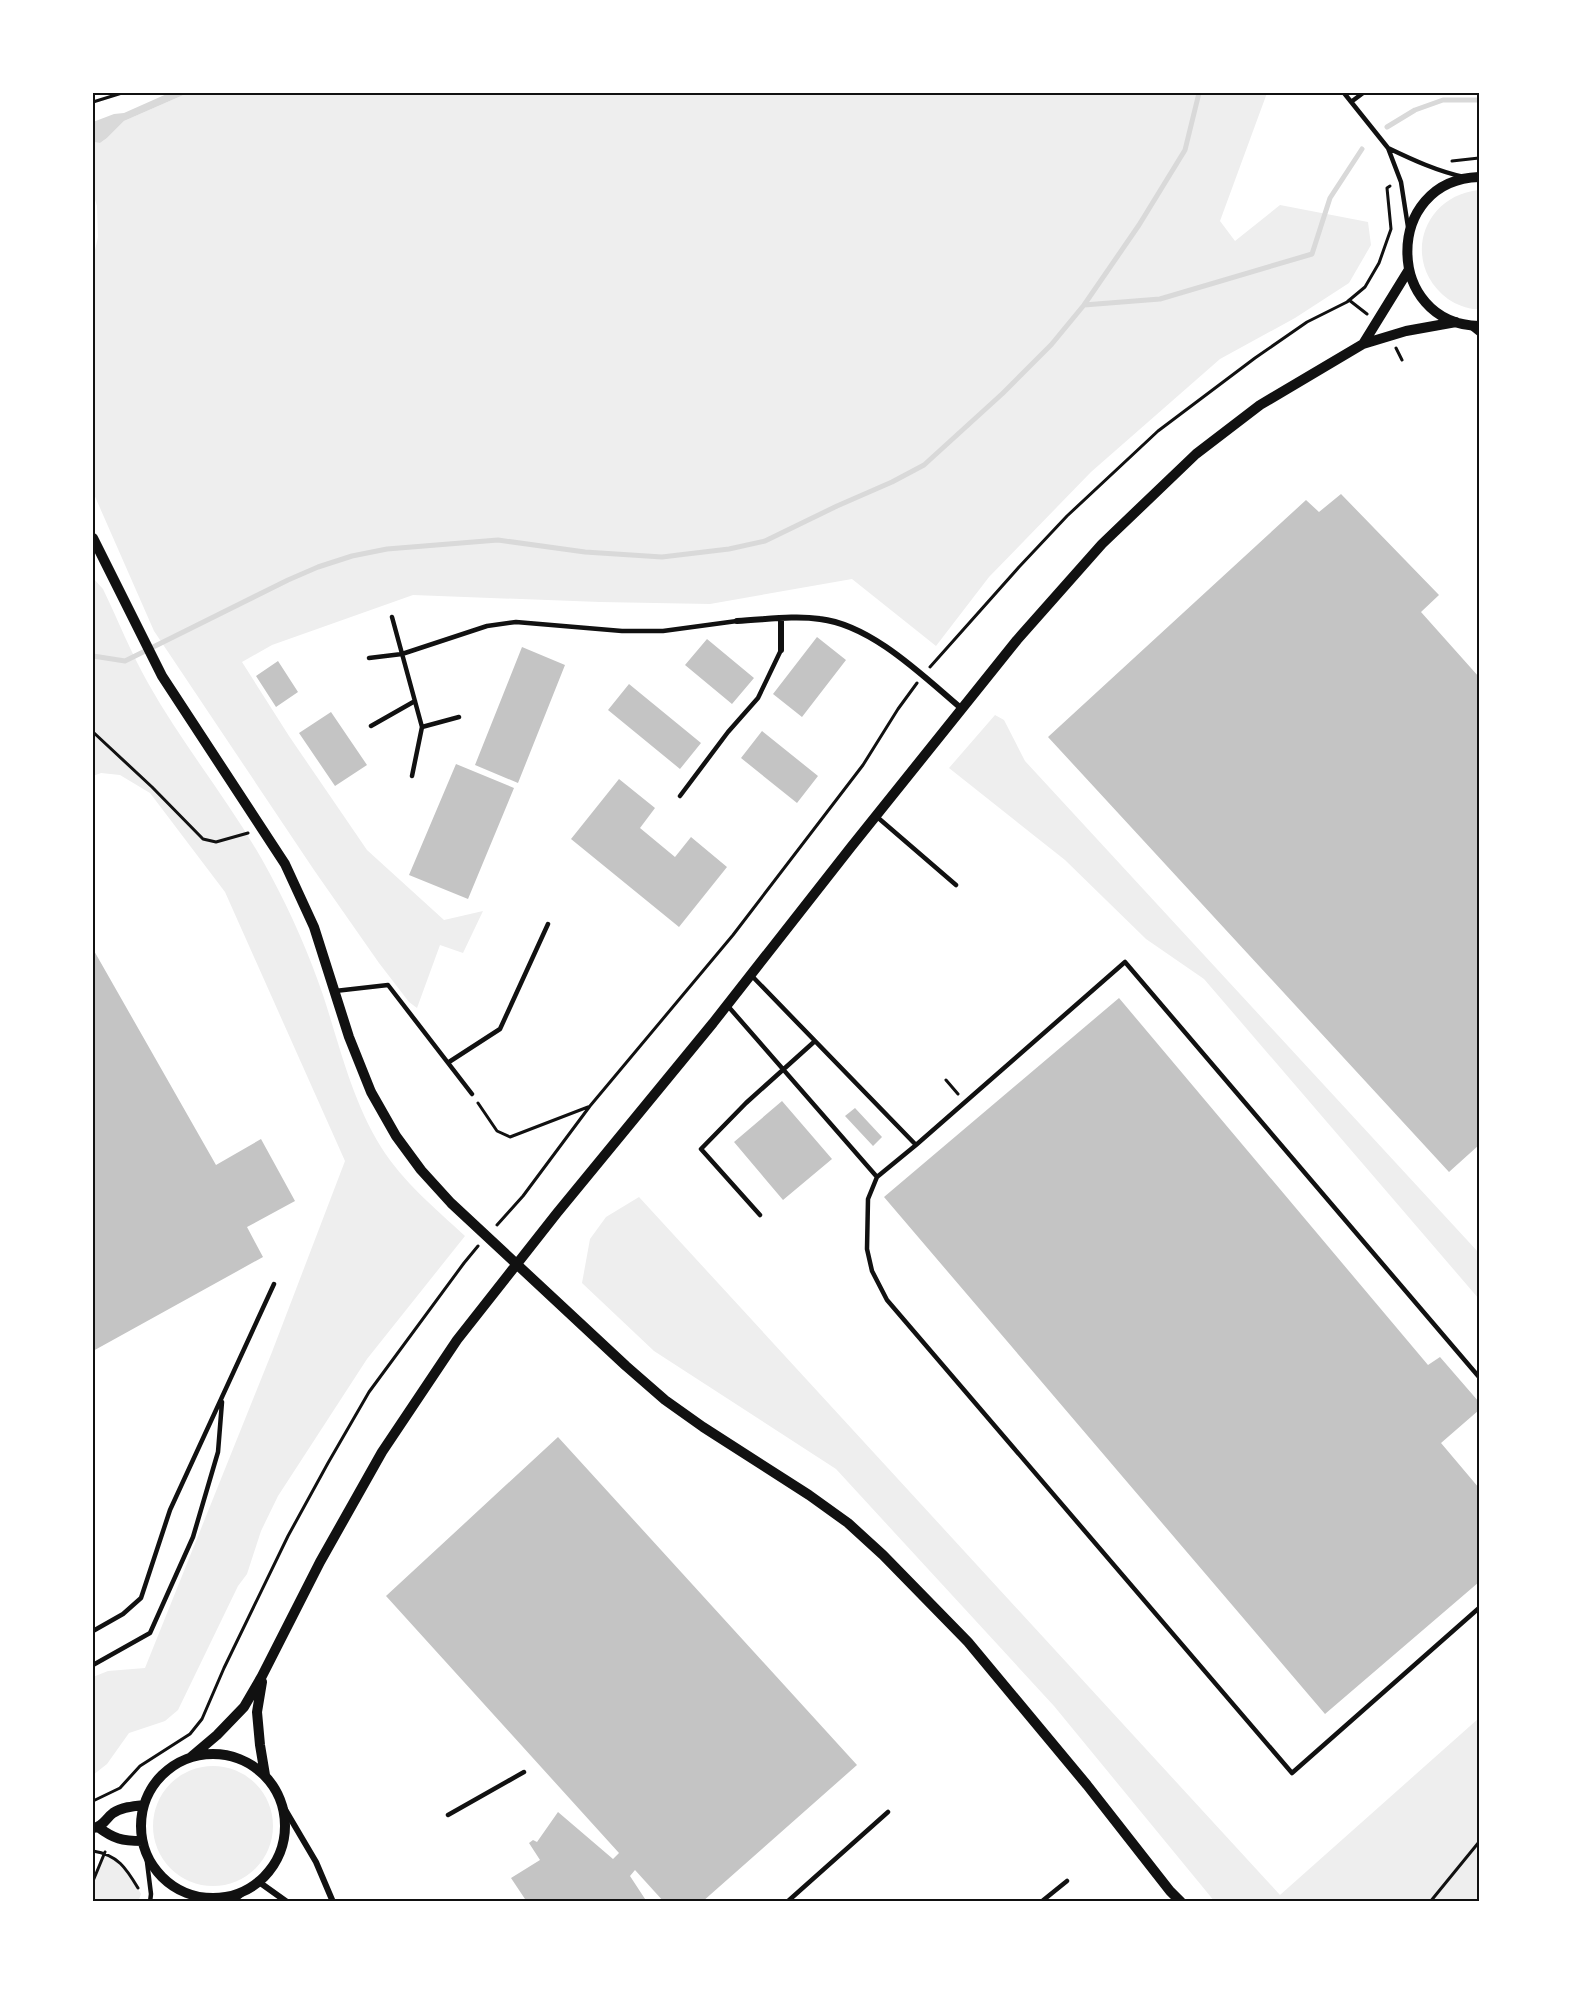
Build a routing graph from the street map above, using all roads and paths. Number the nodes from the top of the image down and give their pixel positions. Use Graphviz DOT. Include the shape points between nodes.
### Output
graph roads {
  1 [pos="122,93"];
  2 [pos="1344,93"];
  3 [pos="1363,93"];
  4 [pos="93,102"];
  5 [pos="1351,102"];
  6 [pos="1388,148"];
  7 [pos="1479,158"];
  8 [pos="1446,161"];
  9 [pos="1467,177"];
  10 [pos="1479,177"];
  11 [pos="1401,182"];
  12 [pos="1409,229"];
  13 [pos="1408,272"];
  14 [pos="1456,322"];
  15 [pos="1474,326"];
  16 [pos="1479,334"];
  17 [pos="1363,344"];
  18 [pos="93,538"];
  19 [pos="392,617"];
  20 [pos="781,619"];
  21 [pos="737,621"];
  22 [pos="781,650"];
  23 [pos="402,654"];
  24 [pos="369,658"];
  25 [pos="922,675"];
  26 [pos="415,701"];
  27 [pos="962,709"];
  28 [pos="459,717"];
  29 [pos="371,726"];
  30 [pos="422,727"];
  31 [pos="93,732"];
  32 [pos="412,776"];
  33 [pos="680,796"];
  34 [pos="876,816"];
  35 [pos="260,826"];
  36 [pos="956,885"];
  37 [pos="549,924"];
  38 [pos="751,975"];
  39 [pos="335,991"];
  40 [pos="727,1005"];
  41 [pos="815,1041"];
  42 [pos="449,1062"];
  43 [pos="783,1070"];
  44 [pos="946,1080"];
  45 [pos="472,1094"];
  46 [pos="965,1102"];
  47 [pos="590,1106"];
  48 [pos="916,1145"];
  49 [pos="877,1177"];
  50 [pos="759,1215"];
  51 [pos="493,1229"];
  52 [pos="478,1246"];
  53 [pos="274,1284"];
  54 [pos="1479,1377"];
  55 [pos="222,1399"];
  56 [pos="1479,1608"];
  57 [pos="93,1631"];
  58 [pos="93,1665"];
  59 [pos="262,1676"];
  60 [pos="191,1756"];
  61 [pos="525,1772"];
  62 [pos="265,1775"];
  63 [pos="93,1801"];
  64 [pos="144,1805"];
  65 [pos="282,1806"];
  66 [pos="888,1812"];
  67 [pos="448,1815"];
  68 [pos="96,1827"];
  69 [pos="142,1841"];
  70 [pos="1479,1842"];
  71 [pos="93,1851"];
  72 [pos="104,1853"];
  73 [pos="146,1854"];
  74 [pos="93,1881"];
  75 [pos="1067,1881"];
  76 [pos="254,1885"];
  77 [pos="150,1902"];
  78 [pos="233,1902"];
  79 [pos="287,1902"];
  80 [pos="333,1902"];
  81 [pos="787,1902"];
  82 [pos="1041,1902"];
  83 [pos="1181,1902"];
  84 [pos="1430,1902"];
  1 -- 4 [label="path"];
  2 -- 5 [label="lane"];
  3 -- 5 [label="lane"];
  5 -- 6 [label="lane"];
  6 -- 9 [label="lane" via="1445,173"];
  6 -- 11 [label="lane"];
  7 -- 8 [label="path"];
  9 -- 10 [label="street"];
  9 -- 12 [label="street" via="1432,194"];
  11 -- 12 [label="lane"];
  11 -- 25 [label="path" via="1387,188 1391,229 1365,287 1347,302 1272,346 1158,431 1067,516"];
  12 -- 13 [label="street"];
  13 -- 14 [label="street" via="1431,307"];
  13 -- 17 [label="street"];
  14 -- 15 [label="street"];
  14 -- 17 [label="street"];
  15 -- 16 [label="lane"];
  17 -- 27 [label="street" via="1260,405 1196,454 1102,544"];
  18 -- 35 [label="street" via="162,676"];
  19 -- 23 [label="lane"];
  20 -- 21 [label="street"];
  20 -- 22 [label="street"];
  20 -- 25 [label="street" via="820,619 846,625 897,653"];
  21 -- 23 [label="lane" via="663,631 516,622 487,626"];
  22 -- 33 [label="lane" via="758,698"];
  23 -- 24 [label="lane"];
  23 -- 26 [label="lane"];
  25 -- 27 [label="street"];
  25 -- 47 [label="path" via="863,765 733,935"];
  26 -- 29 [label="lane"];
  26 -- 30 [label="lane"];
  27 -- 34 [label="street"];
  28 -- 30 [label="lane"];
  30 -- 32 [label="lane"];
  31 -- 35 [label="path" via="203,839 216,842"];
  34 -- 36 [label="lane"];
  34 -- 38 [label="street"];
  35 -- 39 [label="street" via="300,894"];
  37 -- 42 [label="lane" via="500,1029"];
  38 -- 40 [label="street"];
  38 -- 41 [label="lane"];
  39 -- 42 [label="lane" via="388,985"];
  39 -- 83 [label="street" via="371,1092 402,1144 451,1203 664,1400 848,1523 891,1563 968,1642"];
  40 -- 43 [label="lane"];
  40 -- 59 [label="street" via="457,1340 382,1452"];
  41 -- 43 [label="lane"];
  41 -- 48 [label="lane"];
  42 -- 45 [label="lane"];
  43 -- 49 [label="lane"];
  43 -- 50 [label="lane" via="701,1149"];
  44 -- 46 [label="path"];
  45 -- 47 [label="path" via="497,1131 510,1137"];
  46 -- 48 [label="lane"];
  46 -- 54 [label="lane" via="1125,962"];
  47 -- 51 [label="path" via="523,1196"];
  48 -- 49 [label="lane"];
  49 -- 56 [label="lane" via="868,1199 867,1250 887,1300 1292,1773"];
  52 -- 63 [label="path" via="369,1392 288,1536 202,1719 190,1734 140,1766 120,1788"];
  53 -- 55 [label="lane"];
  55 -- 57 [label="lane" via="170,1510 141,1598"];
  55 -- 58 [label="lane" via="218,1452 193,1537 150,1634"];
  59 -- 60 [label="street" via="244,1707"];
  59 -- 62 [label="street" via="257,1712"];
  60 -- 62 [label="street" via="231,1755"];
  60 -- 64 [label="street" via="160,1776"];
  61 -- 67 [label="lane"];
  62 -- 65 [label="street"];
  64 -- 68 [label="street" via="114,1812"];
  64 -- 69 [label="street"];
  65 -- 76 [label="street" via="282,1848 273,1866"];
  65 -- 80 [label="street" via="316,1862"];
  66 -- 81 [label="lane"];
  68 -- 69 [label="street" via="112,1837"];
  69 -- 73 [label="street"];
  70 -- 84 [label="path"];
  71 -- 72 [label="path"];
  72 -- 74 [label="path"];
  72 -- 77 [label="path" via="126,1867"];
  73 -- 76 [label="street" via="159,1875 178,1890 202,1898 226,1897"];
  73 -- 77 [label="lane"];
  75 -- 82 [label="lane"];
  76 -- 78 [label="lane"];
  76 -- 79 [label="street"];
}
